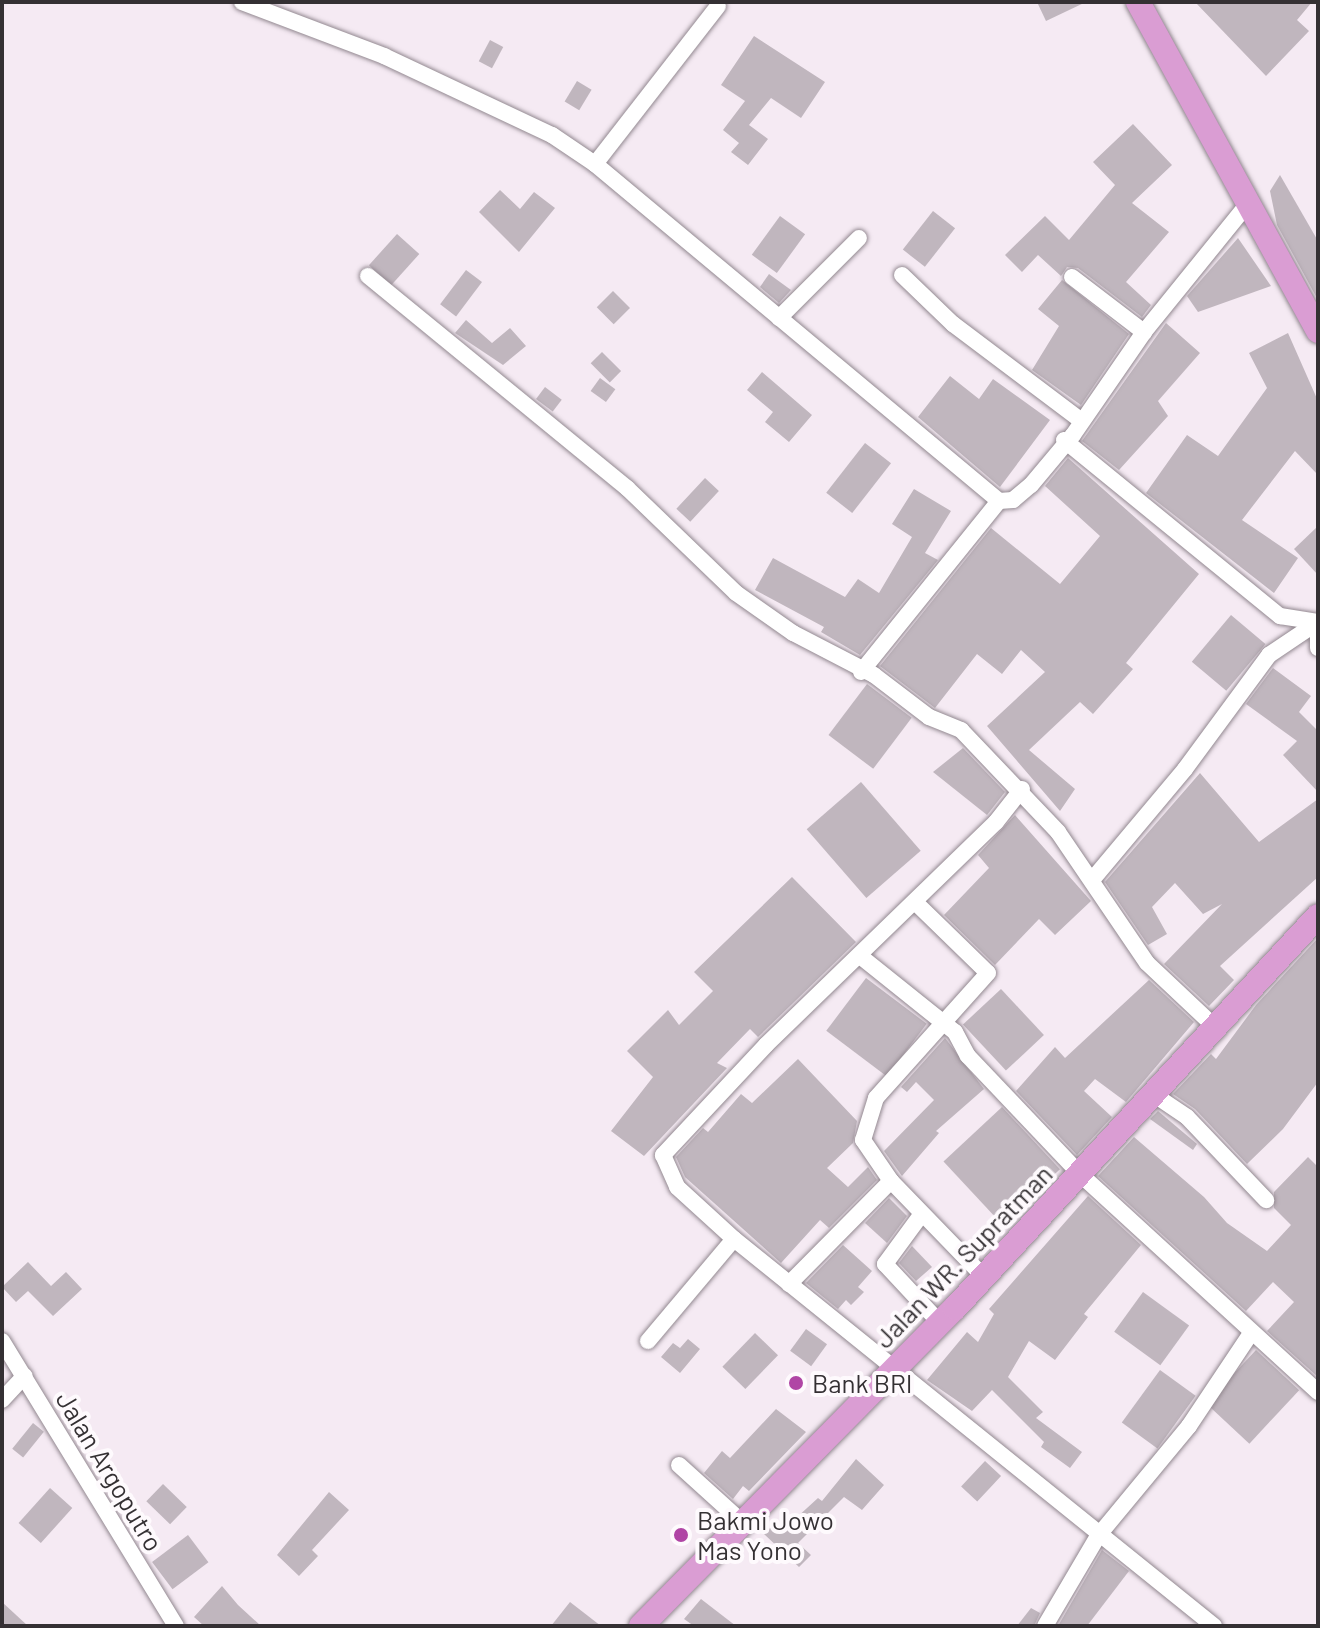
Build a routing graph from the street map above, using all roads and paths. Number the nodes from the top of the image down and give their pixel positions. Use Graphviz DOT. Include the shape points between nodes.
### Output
graph roads {
  1 [pos="242,2"];
  2 [pos="1138,2"];
  3 [pos="718,6"];
  4 [pos="595,164"];
  5 [pos="1247,205"];
  6 [pos="859,238"];
  7 [pos="902,275"];
  8 [pos="368,276"];
  9 [pos="1072,277"];
  10 [pos="779,318"];
  11 [pos="1318,331"];
  12 [pos="1144,332"];
  13 [pos="1079,419"];
  14 [pos="1064,440"];
  15 [pos="999,501"];
  16 [pos="1318,623"];
  17 [pos="1318,648"];
  18 [pos="861,672"];
  19 [pos="1022,789"];
  20 [pos="1092,880"];
  21 [pos="916,903"];
  22 [pos="1318,916"];
  23 [pos="860,956"];
  24 [pos="943,1026"];
  25 [pos="1215,1027"];
  26 [pos="1153,1094"];
  27 [pos="1080,1174"];
  28 [pos="891,1181"];
  29 [pos="1266,1200"];
  30 [pos="921,1215"];
  31 [pos="734,1239"];
  32 [pos="984,1277"];
  33 [pos="789,1284"];
  34 [pos="940,1323"];
  35 [pos="1251,1333"];
  36 [pos="2,1341"];
  37 [pos="648,1341"];
  38 [pos="892,1372"];
  39 [pos="24,1376"];
  40 [pos="1318,1392"];
  41 [pos="2,1400"];
  42 [pos="679,1465"];
  43 [pos="743,1523"];
  44 [pos="1098,1536"];
  45 [pos="176,1626"];
  46 [pos="641,1626"];
  47 [pos="1045,1626"];
  48 [pos="1214,1626"];
  1 -- 4 [label="street" via="468,92 552,135"];
  2 -- 5 [label="main road"];
  3 -- 4 [label="street"];
  4 -- 10 [label="street"];
  5 -- 11 [label="main road"];
  5 -- 12 [label="street"];
  6 -- 10 [label="street"];
  7 -- 13 [label="street" via="953,324"];
  8 -- 18 [label="street" via="627,488 736,593"];
  9 -- 12 [label="street"];
  10 -- 15 [label="street"];
  12 -- 13 [label="street"];
  13 -- 14 [label="street" via="1073,435"];
  14 -- 15 [label="street" via="1031,485 1013,500"];
  14 -- 16 [label="street" via="1280,616"];
  15 -- 18 [label="street"];
  16 -- 17 [label="street"];
  16 -- 20 [label="street" via="1269,655 1185,769"];
  18 -- 19 [label="street" via="874,675 929,717 961,730"];
  19 -- 20 [label="street"];
  19 -- 21 [label="street"];
  20 -- 25 [label="street" via="1147,963"];
  21 -- 23 [label="street"];
  21 -- 24 [label="street" via="988,973"];
  22 -- 25 [label="main road, Jalan WR. Supratman"];
  23 -- 24 [label="street"];
  23 -- 31 [label="street" via="766,1045 663,1155 677,1187"];
  24 -- 27 [label="street" via="955,1032 968,1056"];
  24 -- 28 [label="street" via="869,1110 863,1140"];
  25 -- 26 [label="main road, Jalan WR. Supratman"];
  26 -- 27 [label="main road, Jalan WR. Supratman"];
  26 -- 29 [label="street" via="1187,1117"];
  27 -- 32 [label="main road, Jalan WR. Supratman"];
  27 -- 35 [label="street"];
  28 -- 30 [label="street"];
  28 -- 33 [label="street"];
  30 -- 32 [label="street"];
  30 -- 34 [label="street" via="885,1264"];
  31 -- 33 [label="street"];
  31 -- 37 [label="street"];
  32 -- 34 [label="main road, Jalan WR. Supratman"];
  33 -- 38 [label="street"];
  34 -- 38 [label="main road, Jalan WR. Supratman"];
  35 -- 40 [label="street"];
  35 -- 44 [label="street" via="1189,1426"];
  36 -- 39 [label="street, Jalan Argoputro"];
  38 -- 43 [label="main road, Jalan WR. Supratman"];
  38 -- 44 [label="street"];
  39 -- 41 [label="street"];
  39 -- 45 [label="street, Jalan Argoputro"];
  42 -- 43 [label="street"];
  43 -- 46 [label="main road, Jalan WR. Supratman"];
  44 -- 47 [label="street"];
  44 -- 48 [label="street"];
}
